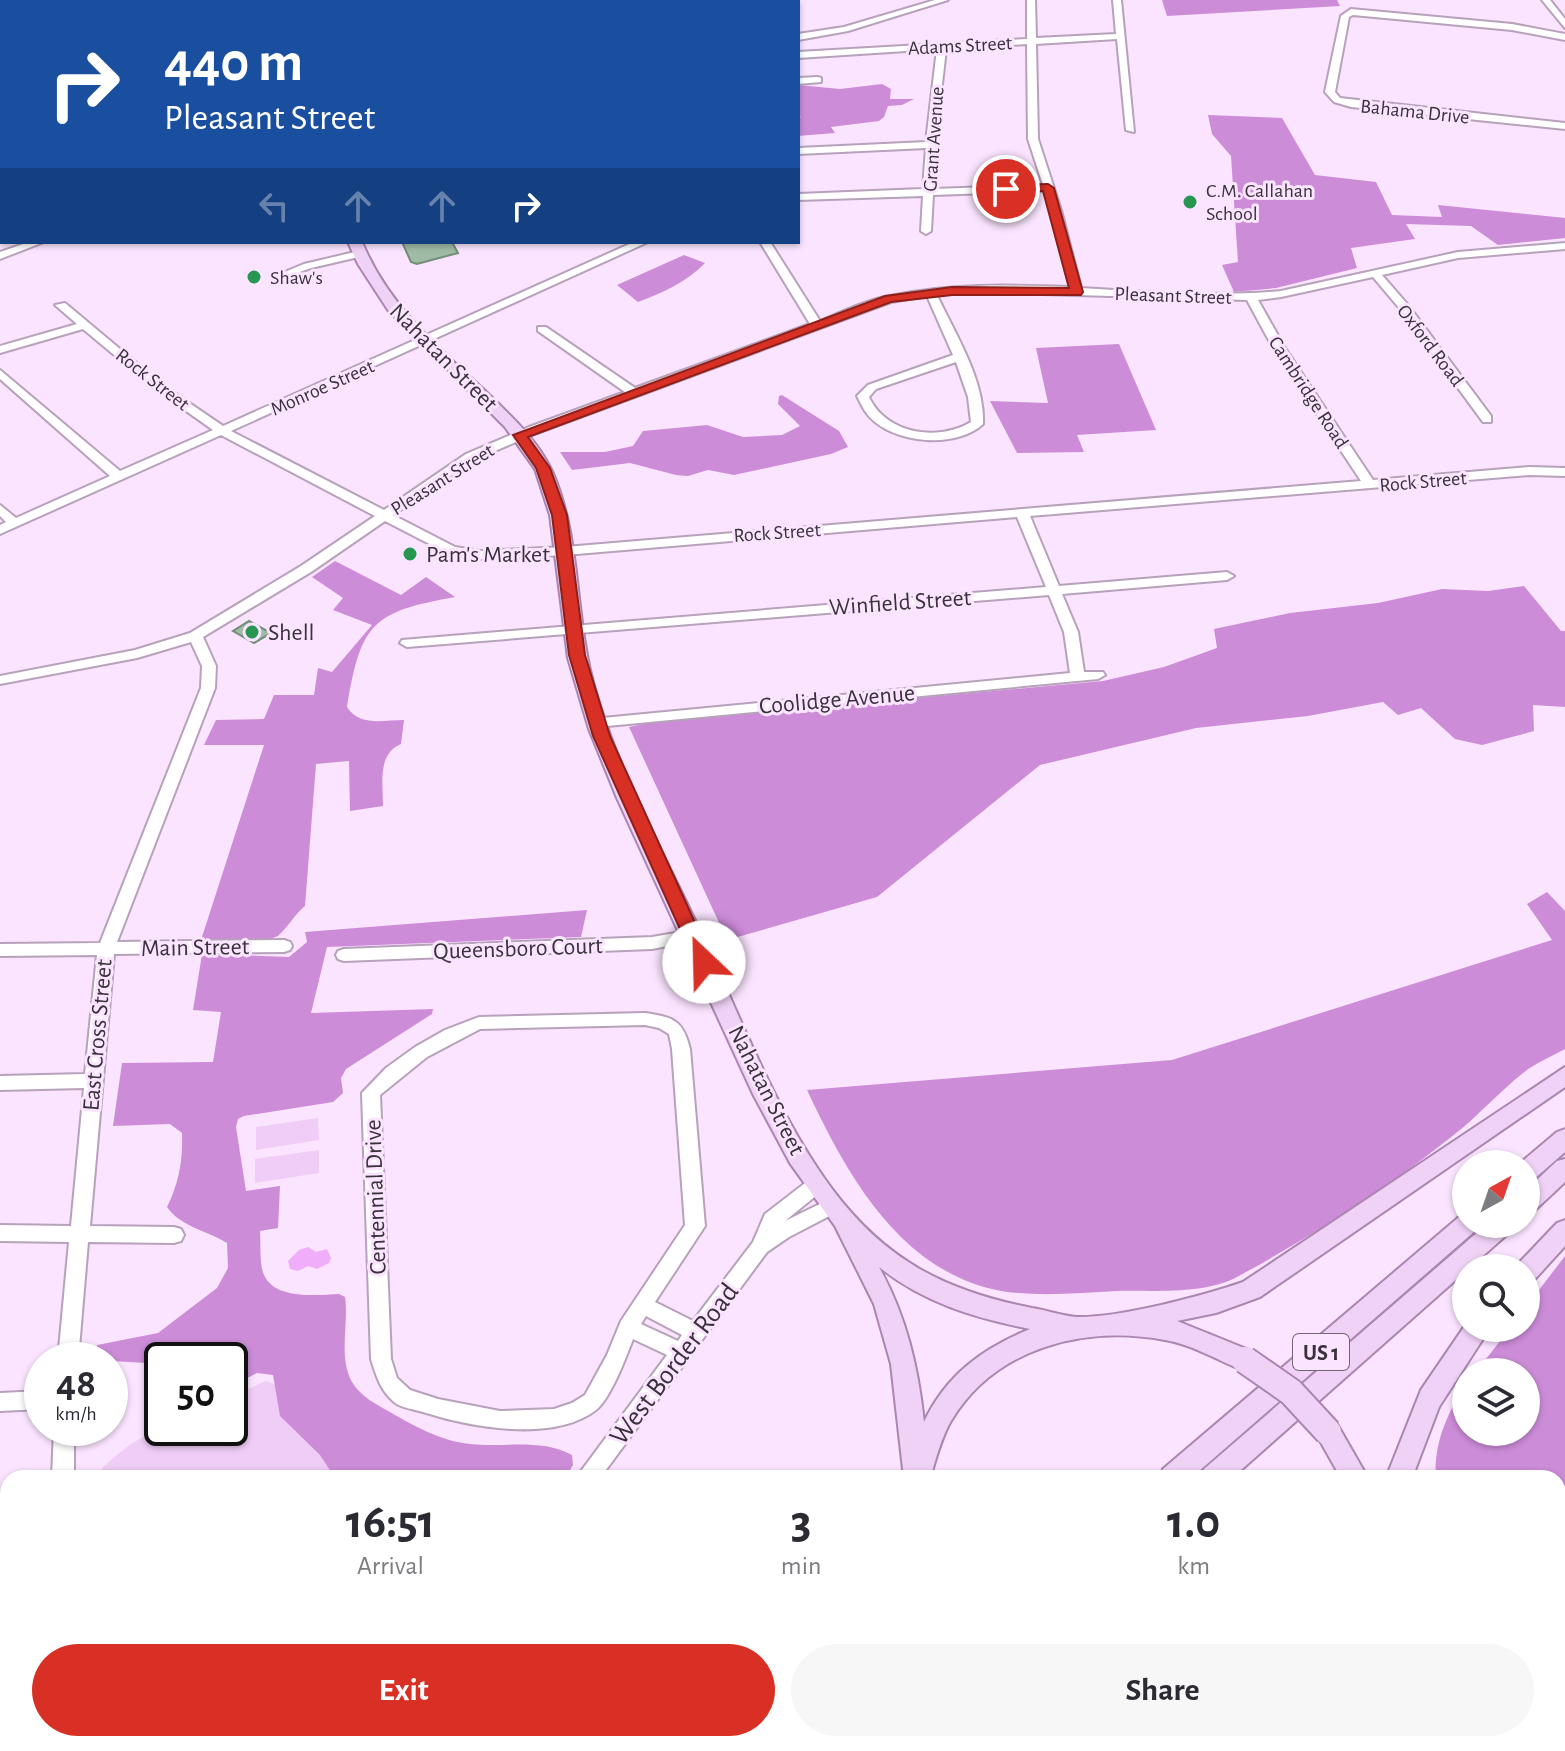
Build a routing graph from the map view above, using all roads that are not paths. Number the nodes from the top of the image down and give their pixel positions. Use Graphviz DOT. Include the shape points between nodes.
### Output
graph roads {
  1 [pos="944,0"];
  2 [pos="1031,0"];
  3 [pos="1117,0"];
  4 [pos="1546,0"];
  5 [pos="1565,25"];
  6 [pos="1122,36"];
  7 [pos="800,37"];
  8 [pos="1565,37"];
  9 [pos="1031,41"];
  10 [pos="942,47"];
  11 [pos="800,55"];
  12 [pos="818,80"];
  13 [pos="800,81"];
  14 [pos="1565,126"];
  15 [pos="1131,130"];
  16 [pos="933,145"];
  17 [pos="800,151"];
  18 [pos="1048,188"];
  19 [pos="931,190"];
  20 [pos="800,197"];
  21 [pos="926,231"];
  22 [pos="33,244"];
  23 [pos="639,244"];
  24 [pos="766,244"];
  25 [pos="1565,246"];
  26 [pos="357,248"];
  27 [pos="0,256"];
  28 [pos="1374,272"];
  29 [pos="280,276"];
  30 [pos="930,292"];
  31 [pos="1077,292"];
  32 [pos="1251,297"];
  33 [pos="61,305"];
  34 [pos="816,324"];
  35 [pos="85,325"];
  36 [pos="542,329"];
  37 [pos="426,340"];
  38 [pos="0,350"];
  39 [pos="959,357"];
  40 [pos="0,373"];
  41 [pos="634,393"];
  42 [pos="1487,419"];
  43 [pos="222,431"];
  44 [pos="520,435"];
  45 [pos="1565,472"];
  46 [pos="118,476"];
  47 [pos="1370,485"];
  48 [pos="0,509"];
  49 [pos="1022,513"];
  50 [pos="383,516"];
  51 [pos="14,523"];
  52 [pos="0,530"];
  53 [pos="565,551"];
  54 [pos="1227,576"];
  55 [pos="1054,591"];
  56 [pos="573,629"];
  57 [pos="195,636"];
  58 [pos="407,643"];
  59 [pos="1098,675"];
  60 [pos="1078,677"];
  61 [pos="0,680"];
  62 [pos="597,722"];
  63 [pos="693,936"];
  64 [pos="284,946"];
  65 [pos="106,948"];
  66 [pos="0,950"];
  67 [pos="344,955"];
  68 [pos="1565,1076"];
  69 [pos="93,1081"];
  70 [pos="0,1083"];
  71 [pos="1565,1138"];
  72 [pos="1540,1160"];
  73 [pos="1565,1168"];
  74 [pos="816,1185"];
  75 [pos="1540,1191"];
  76 [pos="836,1212"];
  77 [pos="1565,1230"];
  78 [pos="79,1232"];
  79 [pos="0,1233"];
  80 [pos="174,1235"];
  81 [pos="1452,1237"];
  82 [pos="1487,1238"];
  83 [pos="760,1247"];
  84 [pos="1540,1257"];
  85 [pos="642,1305"];
  86 [pos="1112,1324"];
  87 [pos="628,1327"];
  88 [pos="1075,1327"];
  89 [pos="696,1332"];
  90 [pos="70,1342"];
  91 [pos="1466,1342"];
  92 [pos="681,1352"];
  93 [pos="24,1401"];
  94 [pos="0,1402"];
  95 [pos="64,1446"];
  96 [pos="63,1470"];
  97 [pos="593,1470"];
  98 [pos="915,1470"];
  99 [pos="918,1470"];
  100 [pos="1181,1470"];
  101 [pos="1222,1470"];
  102 [pos="1350,1470"];
  103 [pos="1402,1470"];
  1 -- 7 [label="street"];
  2 -- 9 [label="street"];
  3 -- 6 [label="street"];
  4 -- 5 [label="street"];
  6 -- 9 [label="street, Adams Street"];
  6 -- 15 [label="street"];
  8 -- 14 [label="street, Bahama Drive" via="1351,12 1345,16 1330,92 1351,104"];
  9 -- 10 [label="street, Adams Street"];
  9 -- 18 [label="street" via="1033,139"];
  10 -- 11 [label="street, Adams Street"];
  10 -- 16 [label="street, Grant Avenue"];
  12 -- 13 [label="street"];
  16 -- 17 [label="street"];
  16 -- 19 [label="street, Grant Avenue"];
  18 -- 19 [label="street"];
  18 -- 31 [label="street"];
  19 -- 20 [label="street"];
  19 -- 21 [label="street, Grant Avenue"];
  22 -- 27 [label="street"];
  23 -- 37 [label="street, Monroe Street"];
  24 -- 34 [label="street"];
  25 -- 28 [label="street, Pleasant Street" via="1458,255"];
  26 -- 29 [label="street"];
  26 -- 37 [label="main road, Nahatan Street" via="378,290"];
  28 -- 32 [label="street, Pleasant Street"];
  28 -- 42 [label="street, Oxford Road"];
  30 -- 31 [label="street, Pleasant Street"];
  30 -- 34 [label="street, Pleasant Street" via="870,304"];
  30 -- 39 [label="street"];
  31 -- 32 [label="street, Pleasant Street"];
  32 -- 47 [label="street, Cambridge Road"];
  33 -- 35 [label="street, Rock Street"];
  34 -- 41 [label="street, Pleasant Street"];
  35 -- 38 [label="street"];
  35 -- 43 [label="street, Rock Street"];
  36 -- 41 [label="street"];
  37 -- 43 [label="street, Monroe Street"];
  37 -- 44 [label="main road, Nahatan Street"];
  39 -- 39 [label="street" via="979,419 969,431 909,434 883,420 864,401 865,391 872,387"];
  40 -- 46 [label="street"];
  41 -- 44 [label="street, Pleasant Street"];
  43 -- 46 [label="street, Monroe Street"];
  43 -- 50 [label="street, Rock Street"];
  44 -- 50 [label="street, Pleasant Street" via="470,457"];
  44 -- 53 [label="main road, Nahatan Street" via="550,487"];
  45 -- 47 [label="street, Rock Street"];
  46 -- 51 [label="street, Monroe Street"];
  47 -- 49 [label="street, Rock Street"];
  48 -- 51 [label="street"];
  49 -- 53 [label="street, Rock Street"];
  49 -- 55 [label="street"];
  50 -- 53 [label="street, Rock Street" via="466,554"];
  50 -- 57 [label="street, Pleasant Street"];
  51 -- 52 [label="street, Monroe Street"];
  53 -- 56 [label="main road, Nahatan Street"];
  54 -- 55 [label="street, Winfield Street"];
  55 -- 56 [label="street, Winfield Street"];
  55 -- 60 [label="street" via="1071,632"];
  56 -- 58 [label="street, Winfield Street"];
  56 -- 62 [label="main road, Nahatan Street"];
  57 -- 61 [label="street, Pleasant Street" via="137,654"];
  57 -- 65 [label="street, East Cross Street" via="209,666 208,688"];
  59 -- 60 [label="street, Coolidge Avenue"];
  60 -- 62 [label="street, Coolidge Avenue"];
  62 -- 63 [label="main road, Nahatan Street"];
  63 -- 67 [label="street, Queensboro Court" via="652,943"];
  63 -- 74 [label="main road, Nahatan Street" via="753,1070"];
  64 -- 65 [label="street, Main Street"];
  65 -- 66 [label="street, Main Street"];
  65 -- 69 [label="street, East Cross Street"];
  68 -- 86 [label="main road" via="1251,1290"];
  69 -- 70 [label="street"];
  69 -- 78 [label="street, East Cross Street"];
  71 -- 72 [label="main road"];
  73 -- 75 [label="main road"];
  74 -- 76 [label="main road, Nahatan Street"];
  74 -- 83 [label="street" via="772,1220"];
  76 -- 83 [label="street" via="782,1231"];
  76 -- 88 [label="main road, Nahatan Street" via="907,1275 939,1293"];
  76 -- 98 [label="main road, Nahatan Street" via="886,1304 897,1337"];
  77 -- 84 [label="main road"];
  78 -- 79 [label="street"];
  78 -- 80 [label="street"];
  78 -- 90 [label="street, East Cross Street"];
  81 -- 100 [label="main road, US 1"];
  82 -- 101 [label="main road, US 1"];
  83 -- 89 [label="street, West Border Road"];
  85 -- 87 [label="street, Centennial Drive"];
  85 -- 87 [label="street, Centennial Drive" via="695,1226 677,1031 645,1019 479,1023 463,1027 383,1079 371,1093 381,1359 389,1383 403,1397 500,1420 554,1418 592,1401"];
  85 -- 89 [label="street"];
  86 -- 88 [label="main road"];
  86 -- 102 [label="main road, bridge" via="1182,1333 1245,1360 1291,1392 1328,1432"];
  87 -- 92 [label="street"];
  88 -- 99 [label="main road" via="1039,1336 979,1369 944,1409"];
  89 -- 92 [label="street, West Border Road"];
  91 -- 103 [label="main road" via="1418,1419"];
  92 -- 97 [label="street, West Border Road"];
  93 -- 94 [label="street"];
  95 -- 96 [label="street"];
}
